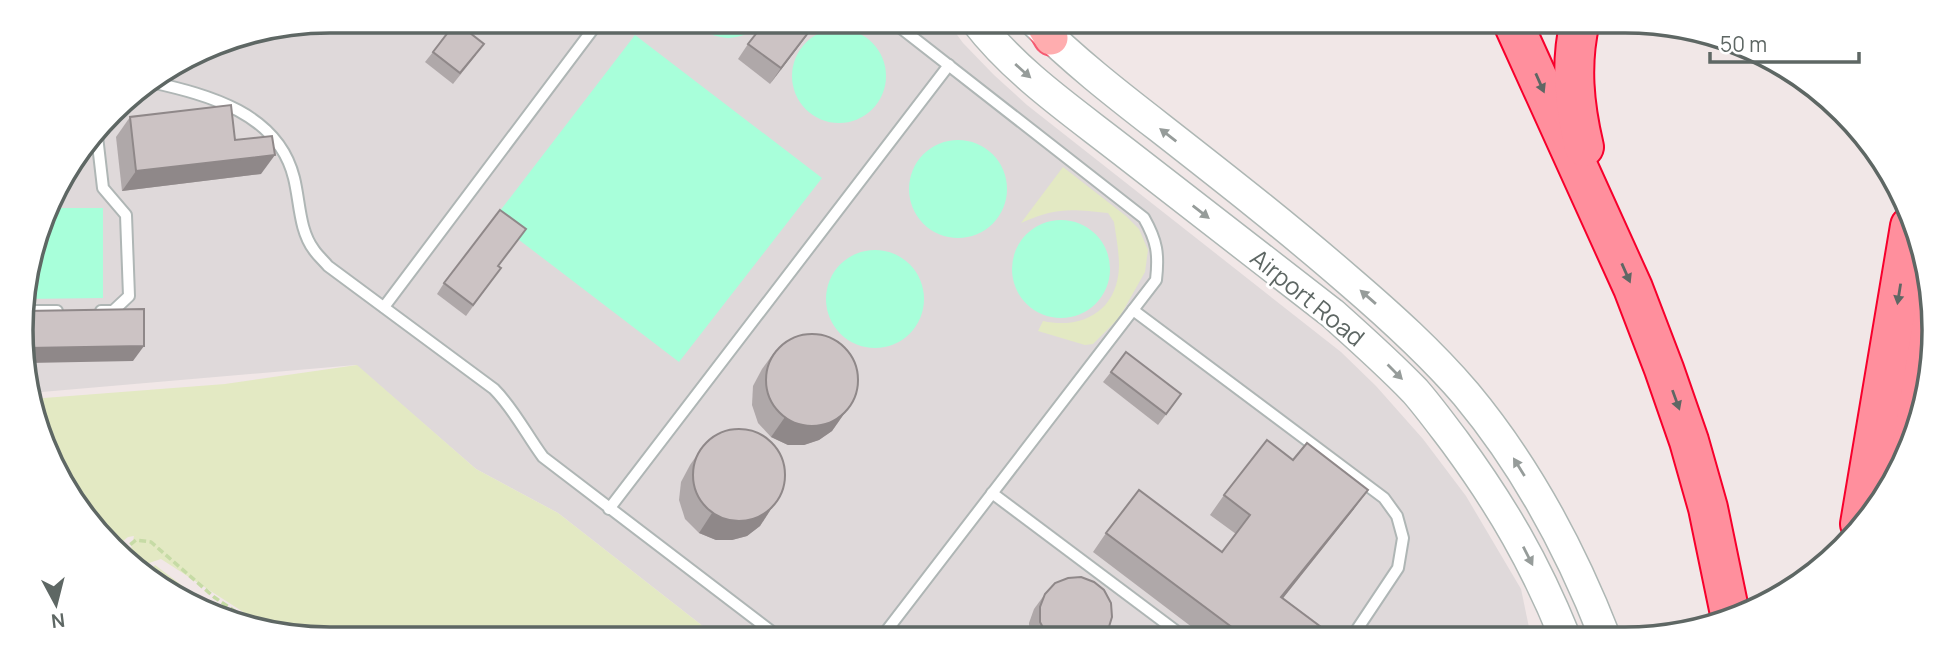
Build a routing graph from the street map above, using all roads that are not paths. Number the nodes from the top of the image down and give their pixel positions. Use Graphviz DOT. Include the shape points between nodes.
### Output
graph roads {
  1 [pos="590,33"];
  2 [pos="908,33"];
  3 [pos="986,33"];
  4 [pos="1048,33"];
  5 [pos="1517,33"];
  6 [pos="1578,33"];
  7 [pos="949,65"];
  8 [pos="163,85"];
  9 [pos="98,145"];
  10 [pos="1599,212"];
  11 [pos="1908,240"];
  12 [pos="384,307"];
  13 [pos="1133,310"];
  14 [pos="34,311"];
  15 [pos="63,311"];
  16 [pos="88,311"];
  17 [pos="1921,352"];
  18 [pos="1911,409"];
  19 [pos="992,493"];
  20 [pos="1863,507"];
  21 [pos="609,509"];
  22 [pos="1729,608"];
  23 [pos="765,627"];
  24 [pos="889,627"];
  25 [pos="1171,627"];
  26 [pos="1359,627"];
  27 [pos="1561,627"];
  28 [pos="1601,627"];
  1 -- 12 [label="lane"];
  2 -- 7 [label="lane"];
  3 -- 27 [label="street, Airport Road, one-way" via="1029,76 1333,314 1415,392 1503,511"];
  28 -- 4 [label="street, Airport Road, one-way" via="1566,546 1529,483 1488,423 1441,367 1321,257 1090,73"];
  5 -- 10 [label="highway, one-way"];
  6 -- 10 [label="highway" via="1573,75 1577,117"];
  7 -- 13 [label="lane" via="1144,218 1159,259 1156,280"];
  7 -- 21 [label="lane"];
  8 -- 12 [label="lane" via="197,93 270,131 294,176 305,233 313,250"];
  9 -- 16 [label="lane" via="103,188 126,215 129,296 113,311"];
  10 -- 22 [label="highway, one-way" via="1633,288 1689,440"];
  11 -- 20 [label="highway, one-way"];
  12 -- 21 [label="lane" via="494,389 543,457"];
  13 -- 19 [label="lane"];
  13 -- 26 [label="lane" via="1384,498 1397,516 1403,538 1398,568"];
  14 -- 15 [label="lane"];
  17 -- 18 [label="highway"];
  19 -- 24 [label="lane"];
  19 -- 25 [label="lane"];
  21 -- 23 [label="lane"];
}
